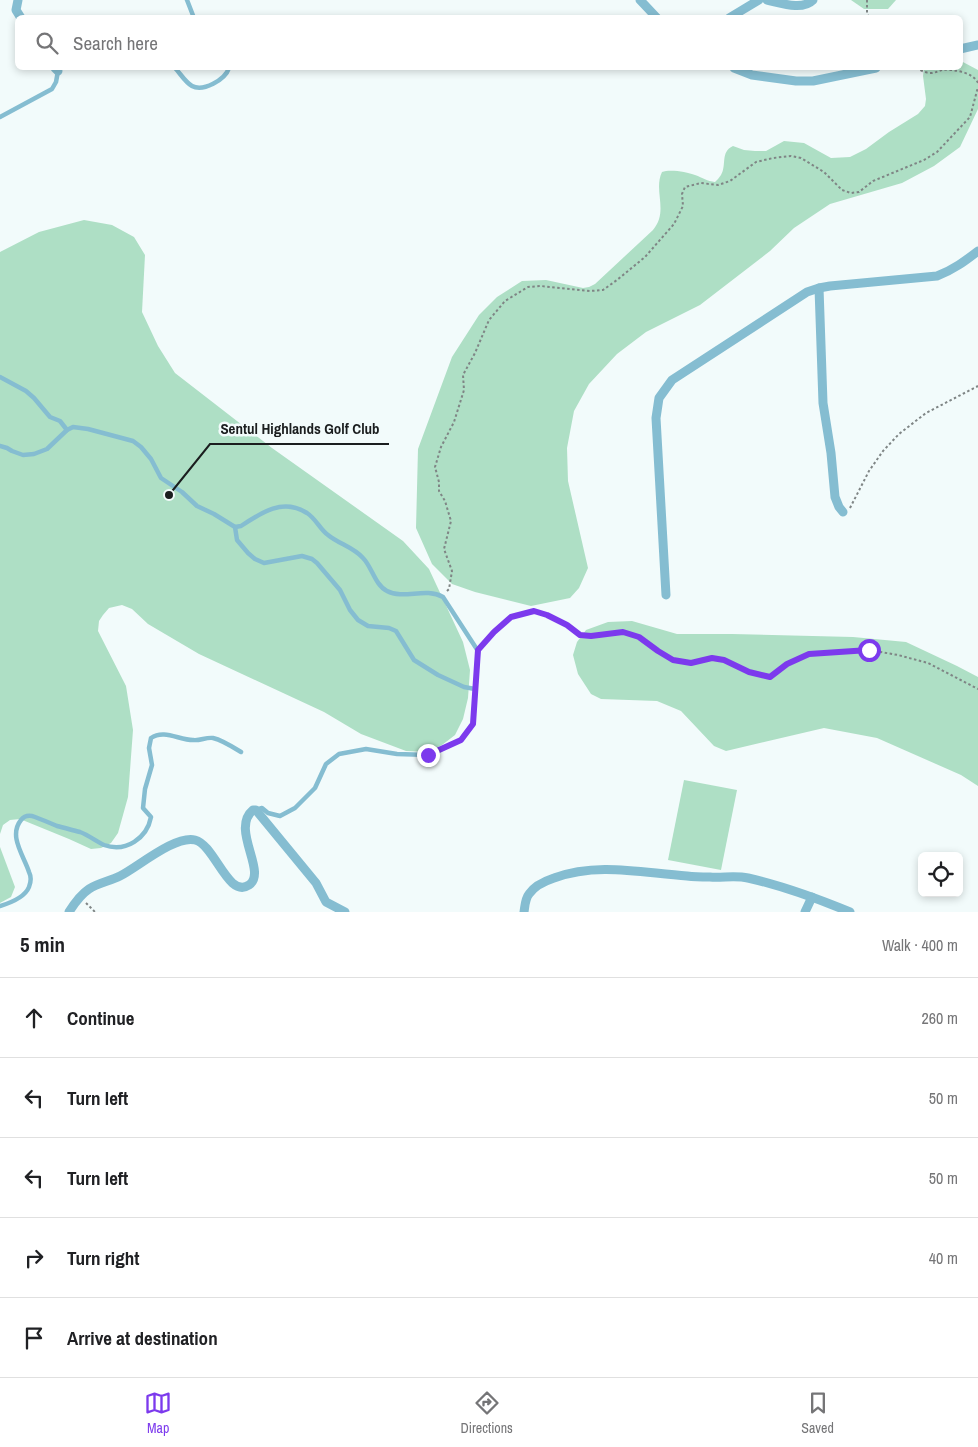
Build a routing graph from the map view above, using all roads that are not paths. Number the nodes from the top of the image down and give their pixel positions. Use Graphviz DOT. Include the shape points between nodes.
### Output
graph roads {
  1 [pos="18,0"];
  2 [pos="187,0"];
  3 [pos="640,0"];
  4 [pos="759,0"];
  5 [pos="767,0"];
  6 [pos="813,0"];
  7 [pos="19,15"];
  8 [pos="193,15"];
  9 [pos="654,15"];
  10 [pos="734,15"];
  11 [pos="978,46"];
  12 [pos="963,48"];
  13 [pos="56,70"];
  14 [pos="177,70"];
  15 [pos="228,70"];
  16 [pos="739,70"];
  17 [pos="866,70"];
  18 [pos="0,118"];
  19 [pos="978,251"];
  20 [pos="819,288"];
  21 [pos="0,377"];
  22 [pos="67,430"];
  23 [pos="0,446"];
  24 [pos="842,512"];
  25 [pos="235,528"];
  26 [pos="666,595"];
  27 [pos="475,689"];
  28 [pos="241,752"];
  29 [pos="256,810"];
  30 [pos="812,897"];
  31 [pos="0,906"];
  32 [pos="68,912"];
  33 [pos="345,912"];
  34 [pos="524,912"];
  35 [pos="805,912"];
  36 [pos="850,912"];
  1 -- 7 [label="street" via="16,10"];
  2 -- 8 [label="lane"];
  3 -- 9 [label="street"];
  4 -- 10 [label="street"];
  5 -- 6 [label="street" via="798,6"];
  11 -- 12 [label="street"];
  13 -- 18 [label="lane" via="52,89"];
  14 -- 15 [label="lane" via="197,88 221,78"];
  16 -- 17 [label="street" via="796,81"];
  19 -- 20 [label="street" via="949,272 937,276"];
  20 -- 24 [label="street" via="823,403 835,497"];
  20 -- 26 [label="street" via="807,292 672,380 659,398 656,418"];
  21 -- 22 [label="lane" via="26,391"];
  22 -- 23 [label="lane" via="48,449 34,454 24,455"];
  22 -- 25 [label="lane" via="73,427 88,429 133,441 146,453 161,478 197,506"];
  25 -- 27 [label="lane" via="237,540 255,559 264,563 302,556 312,559 340,590 358,620 368,626 396,631 414,660 438,675"];
  25 -- 27 [label="lane" via="277,507 293,507 308,513 329,536 364,558 378,582 389,592 429,593 443,597 478,650"];
  27 -- 29 [label="lane" via="473,724 461,740 428,755 366,750 340,754 326,764 315,788 295,808 280,816 262,808"];
  28 -- 31 [label="lane" via="214,738 191,740 159,734 151,738 152,765 143,803 151,817 150,823 142,836 126,846 107,846 85,834 32,816 24,817 16,828 18,847 30,872 29,888 18,898"];
  29 -- 32 [label="street" via="251,812 245,823 254,873 247,886 233,884 211,852 200,842 190,839 172,844 118,877 88,890"];
  29 -- 33 [label="street" via="316,883 326,902"];
  30 -- 34 [label="street" via="735,876 592,869 563,875 537,886 526,900"];
  30 -- 35 [label="street"];
  30 -- 36 [label="street"];
}
